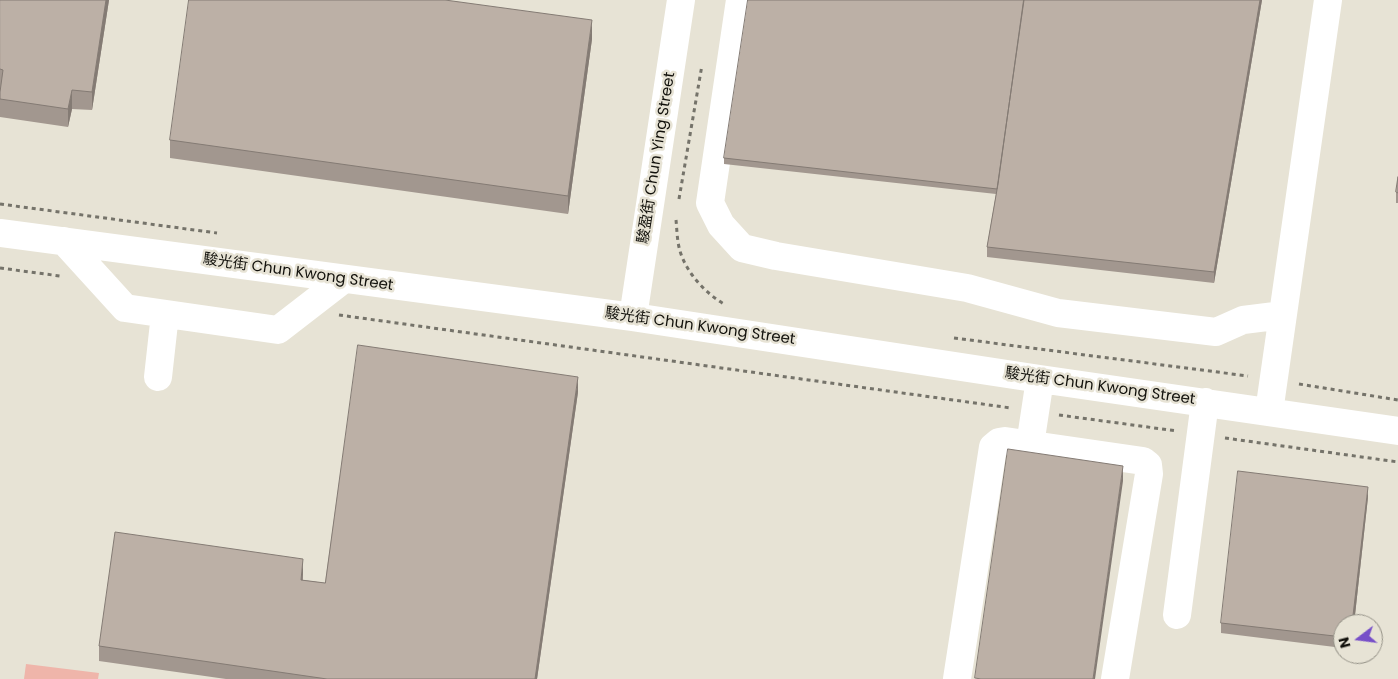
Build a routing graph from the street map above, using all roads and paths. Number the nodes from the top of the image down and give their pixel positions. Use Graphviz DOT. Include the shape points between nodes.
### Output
graph roads {
  1 [pos="681,0"];
  2 [pos="740,0"];
  3 [pos="1328,0"];
  4 [pos="0,233"];
  5 [pos="64,242"];
  6 [pos="0,268"];
  7 [pos="344,279"];
  8 [pos="101,282"];
  9 [pos="712,297"];
  10 [pos="725,305"];
  11 [pos="303,310"];
  12 [pos="165,314"];
  13 [pos="1283,315"];
  14 [pos="633,317"];
  15 [pos="948,337"];
  16 [pos="158,377"];
  17 [pos="1040,379"];
  18 [pos="1273,379"];
  19 [pos="1398,400"];
  20 [pos="1205,402"];
  21 [pos="1034,411"];
  22 [pos="1269,412"];
  23 [pos="1398,431"];
  24 [pos="1201,434"];
  25 [pos="1030,445"];
  26 [pos="1398,462"];
  27 [pos="1177,615"];
  28 [pos="956,679"];
  29 [pos="1115,679"];
  1 -- 14 [label="street, 駿盈街 Chun Ying Street"];
  2 -- 13 [label="street" via="710,203 721,225 742,248 967,288 1058,313 1216,332 1244,320"];
  3 -- 13 [label="street"];
  4 -- 5 [label="street, 駿光街 Chun Kwong Street"];
  5 -- 7 [label="street, 駿光街 Chun Kwong Street"];
  5 -- 8 [label="street"];
  6 -- 8 [label="path"];
  7 -- 11 [label="street"];
  7 -- 14 [label="street, 駿光街 Chun Kwong Street"];
  8 -- 12 [label="street" via="125,308"];
  9 -- 10 [label="path"];
  11 -- 12 [label="street" via="278,330"];
  11 -- 21 [label="path"];
  12 -- 16 [label="street"];
  13 -- 18 [label="street"];
  14 -- 17 [label="street, 駿光街 Chun Kwong Street"];
  15 -- 18 [label="path"];
  17 -- 20 [label="street, 駿光街 Chun Kwong Street"];
  17 -- 21 [label="street"];
  18 -- 19 [label="path"];
  18 -- 22 [label="street"];
  20 -- 22 [label="street, 駿光街 Chun Kwong Street"];
  20 -- 24 [label="street"];
  21 -- 24 [label="path"];
  21 -- 25 [label="street"];
  22 -- 23 [label="street, 駿光街 Chun Kwong Street"];
  24 -- 26 [label="path"];
  24 -- 27 [label="street"];
  25 -- 28 [label="street" via="1005,441 993,447"];
  25 -- 29 [label="street" via="1143,461 1148,465 1150,474"];
}
